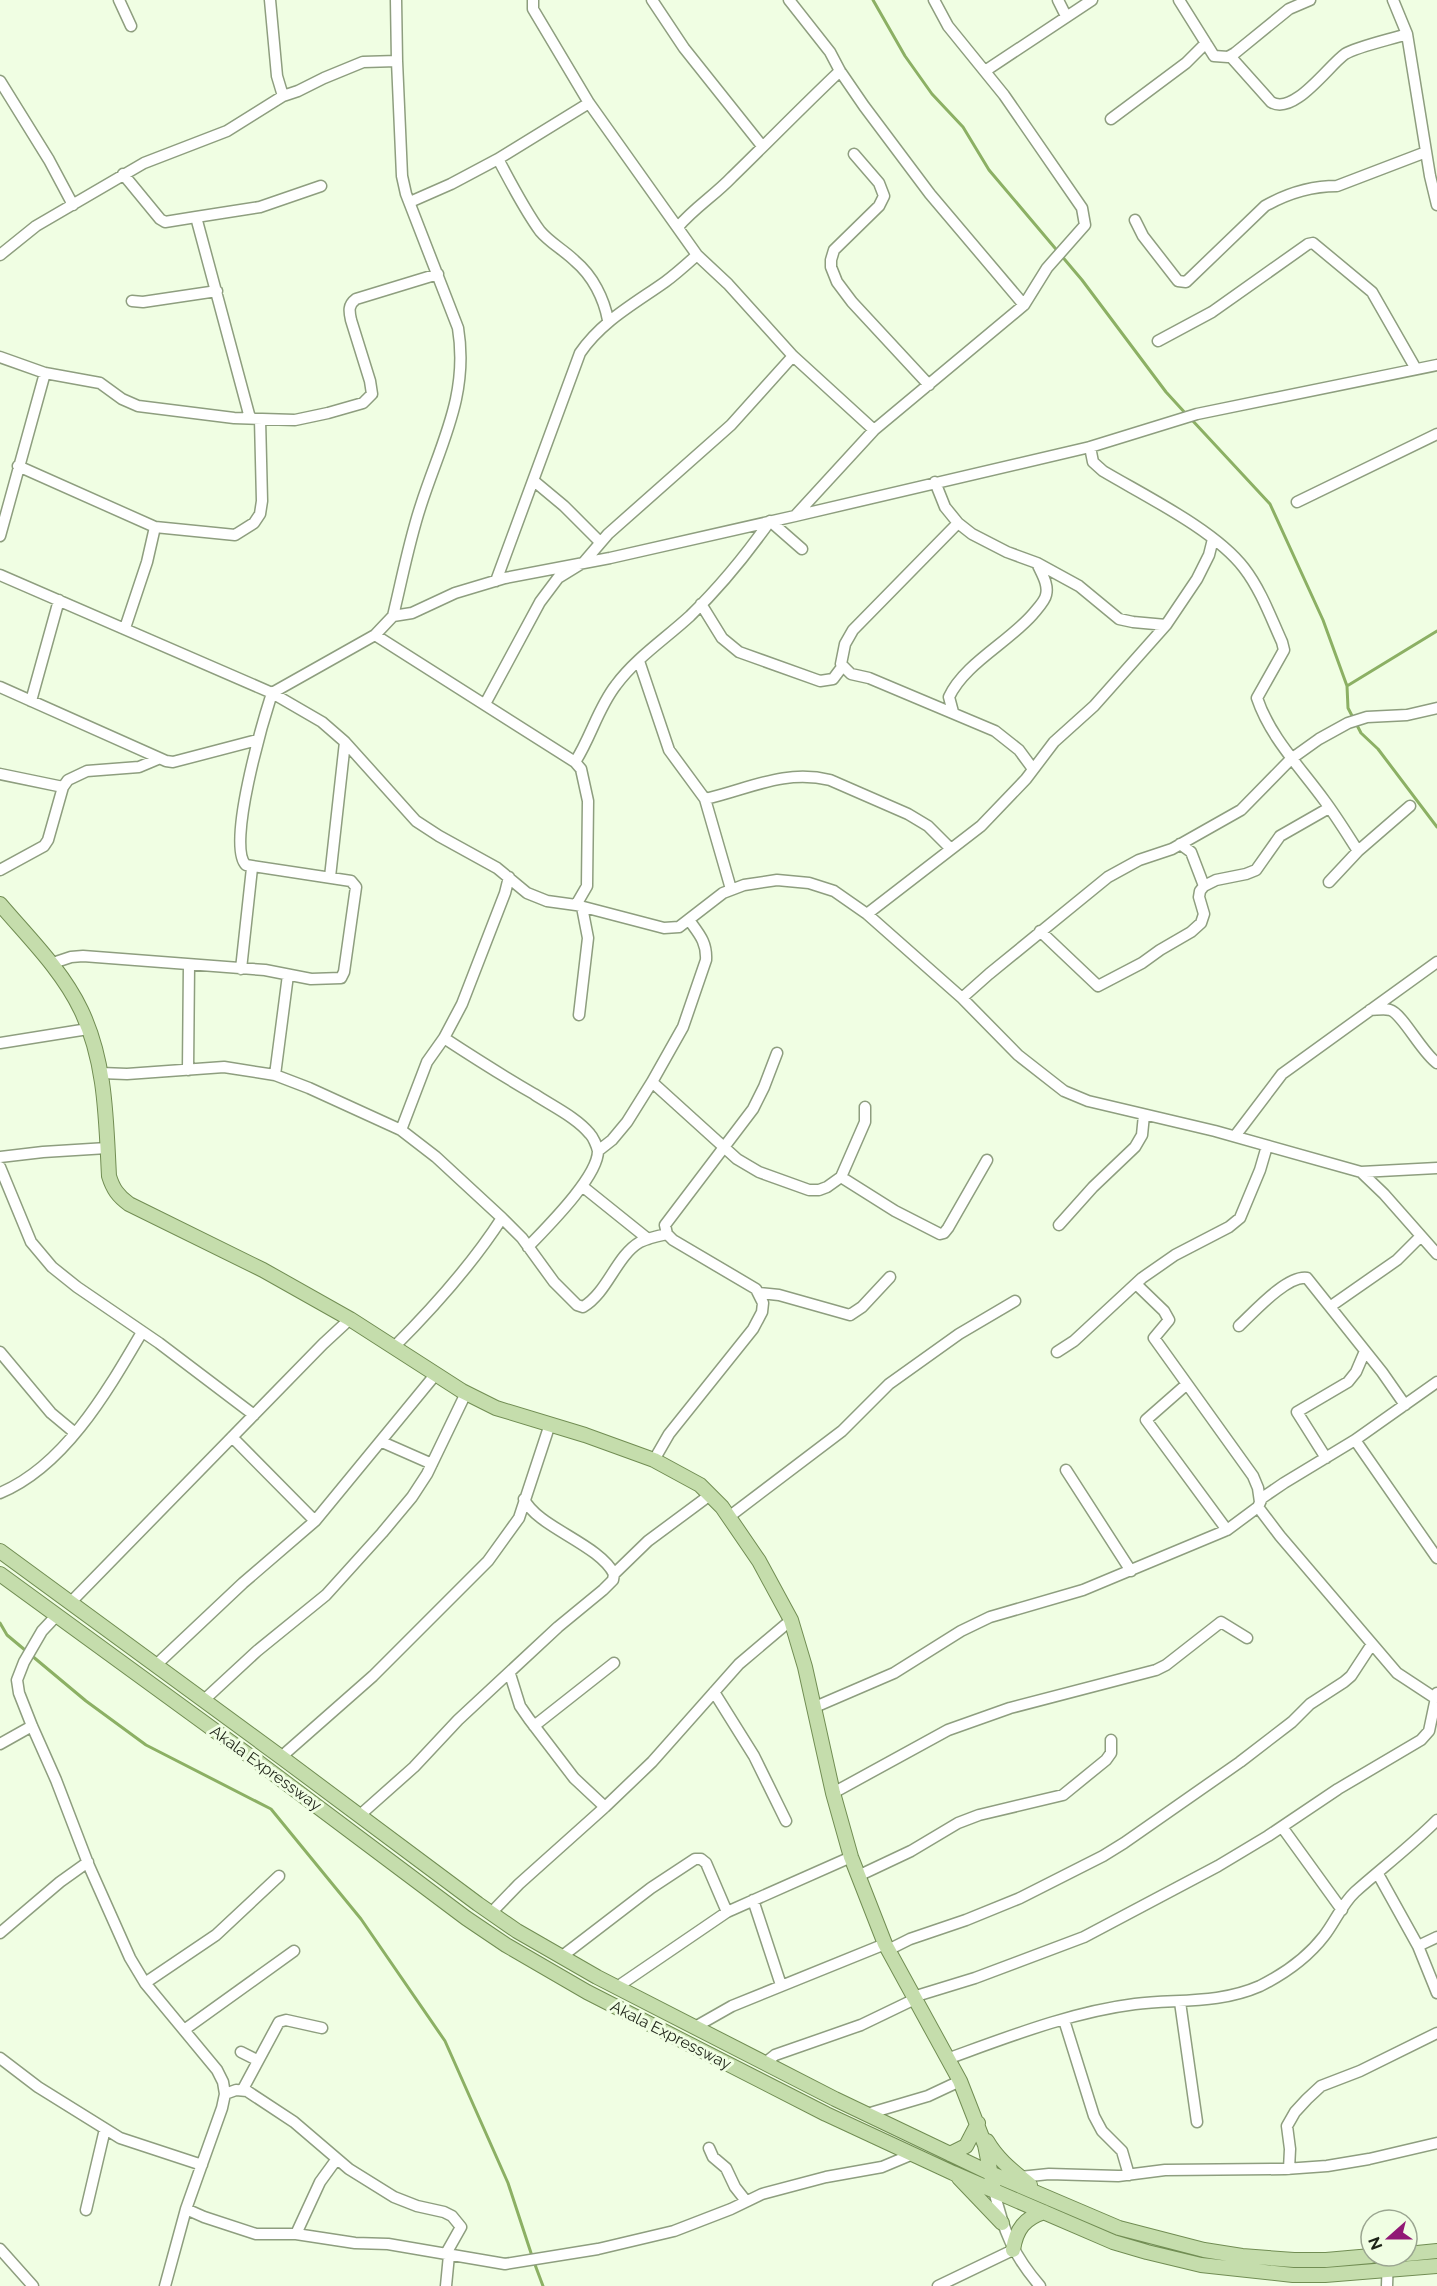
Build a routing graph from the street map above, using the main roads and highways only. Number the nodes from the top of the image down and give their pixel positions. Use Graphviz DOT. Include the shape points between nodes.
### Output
graph roads {
  1 [pos="0,904"];
  2 [pos="0,1551"];
  3 [pos="0,1574"];
  4 [pos="185,1686"];
  5 [pos="173,1700"];
  6 [pos="978,2123"];
  7 [pos="950,2154"];
  8 [pos="953,2173"];
  9 [pos="990,2173"];
  10 [pos="994,2190"];
  11 [pos="1045,2196"];
  12 [pos="1044,2212"];
  13 [pos="1002,2223"];
  14 [pos="1013,2250"];
  15 [pos="1437,2251"];
  16 [pos="1419,2252"];
  17 [pos="1359,2257"];
  18 [pos="1419,2265"];
  19 [pos="1437,2266"];
  20 [pos="1362,2268"];
  1 -- 6 [label="main road" via="81,1009 98,1055 109,1176 112,1188 129,1204 263,1270 496,1408 654,1460 700,1485 730,1516 791,1620 851,1857 886,1947 960,2081"];
  2 -- 4 [label="main road, Akala Expressway"];
  3 -- 5 [label="main road, Akala Expressway"];
  4 -- 5 [label="main road"];
  4 -- 7 [label="main road, Akala Expressway" via="491,1913 561,1957"];
  5 -- 8 [label="main road, Akala Expressway" via="506,1945 597,1997 826,2114"];
  6 -- 7 [label="main road" via="966,2146"];
  6 -- 9 [label="main road"];
  6 -- 11 [label="main road" via="1005,2166"];
  7 -- 9 [label="main road, Akala Expressway"];
  8 -- 10 [label="main road, Akala Expressway"];
  8 -- 13 [label="main road"];
  9 -- 10 [label="main road"];
  9 -- 11 [label="main road, Akala Expressway"];
  10 -- 12 [label="main road, Akala Expressway"];
  11 -- 17 [label="main road, Akala Expressway" via="1119,2228 1204,2250 1294,2260"];
  12 -- 14 [label="main road" via="1031,2216 1019,2228"];
  12 -- 20 [label="main road, Akala Expressway" via="1113,2242 1201,2265 1293,2275 1325,2275"];
  15 -- 16 [label="main road"];
  18 -- 19 [label="main road, Akala Expressway"];
}
